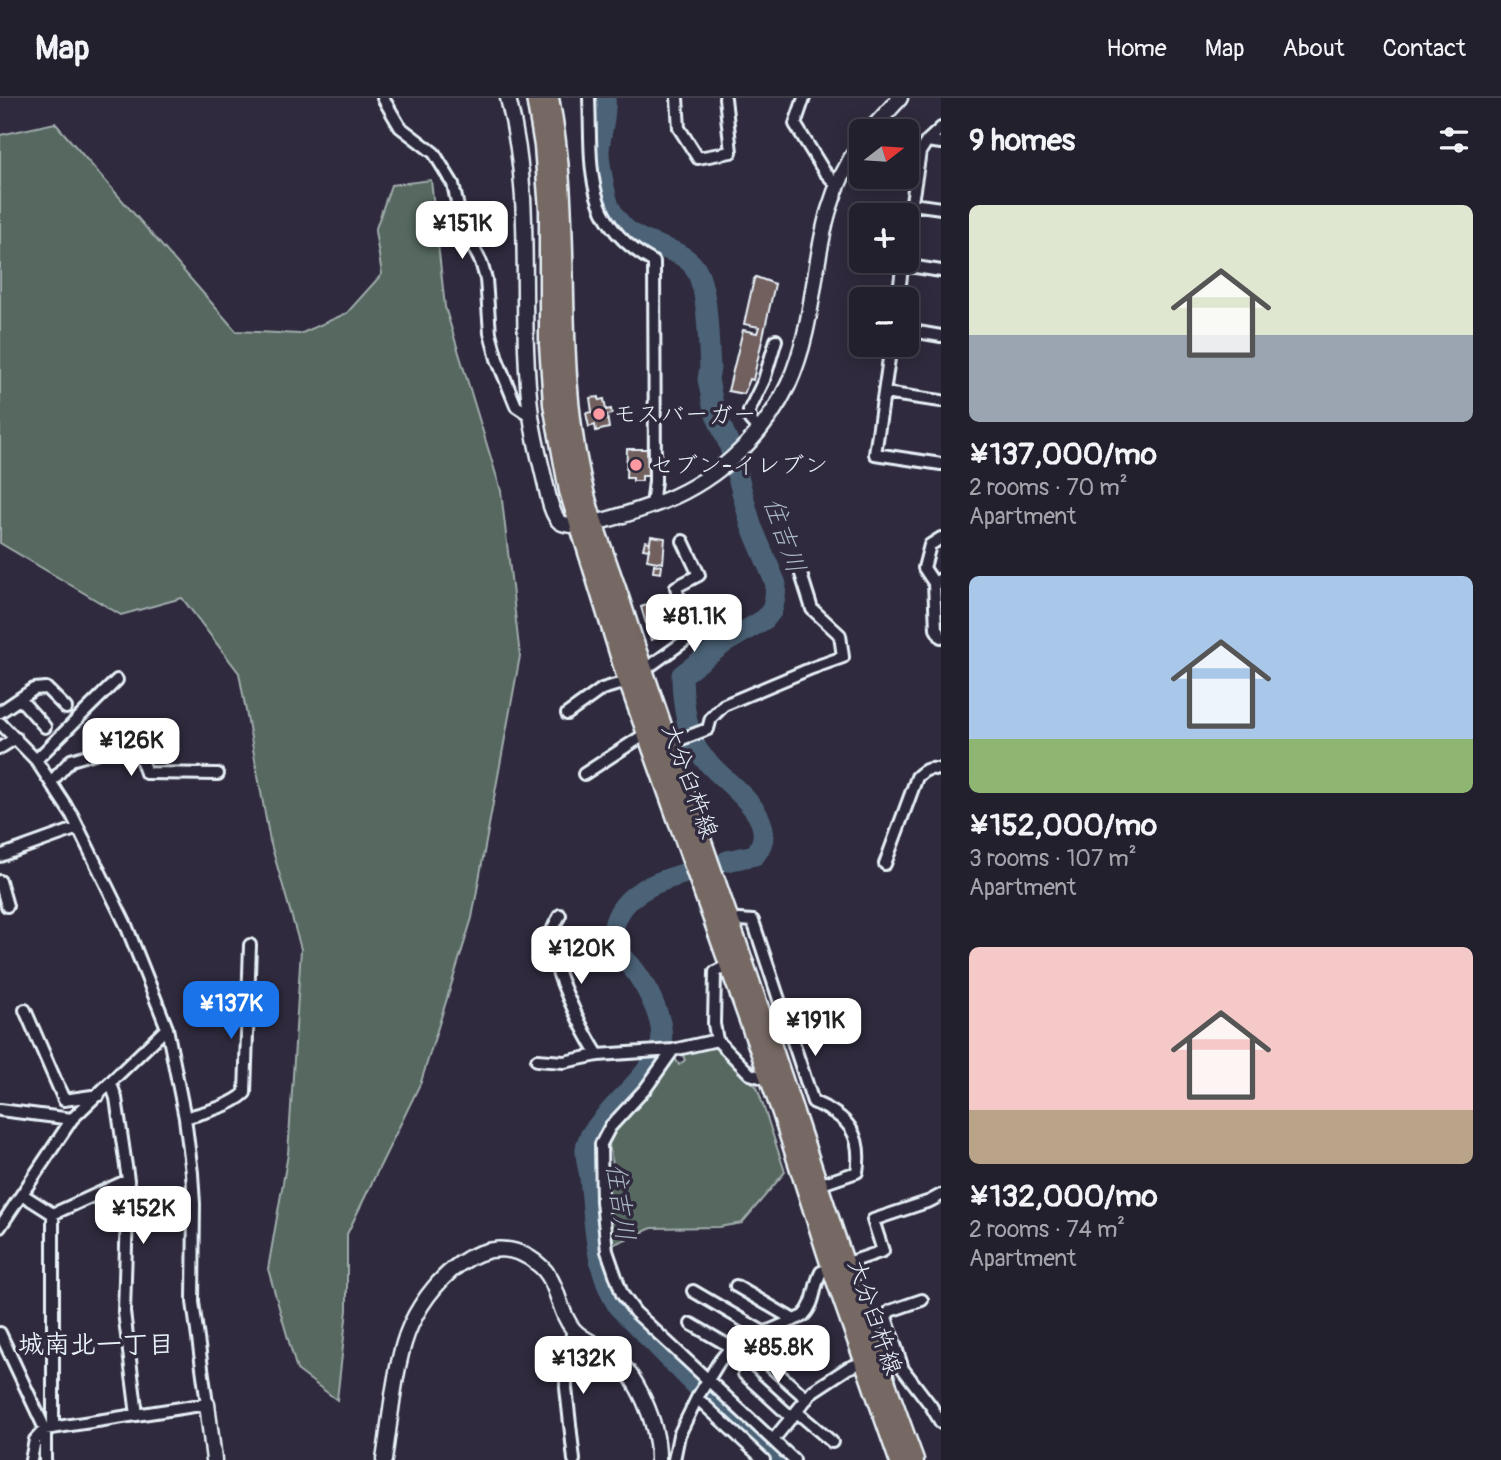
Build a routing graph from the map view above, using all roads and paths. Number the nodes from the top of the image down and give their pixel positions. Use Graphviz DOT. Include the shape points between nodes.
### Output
graph roads {
  1 [pos="383,98"];
  2 [pos="508,98"];
  3 [pos="536,98"];
  4 [pos="549,98"];
  5 [pos="589,98"];
  6 [pos="677,98"];
  7 [pos="725,98"];
  8 [pos="804,98"];
  9 [pos="900,98"];
  10 [pos="881,119"];
  11 [pos="941,128"];
  12 [pos="927,141"];
  13 [pos="941,143"];
  14 [pos="849,164"];
  15 [pos="837,185"];
  16 [pos="912,203"];
  17 [pos="919,205"];
  18 [pos="941,208"];
  19 [pos="919,266"];
  20 [pos="941,271"];
  21 [pos="919,332"];
  22 [pos="941,336"];
  23 [pos="776,340"];
  24 [pos="889,357"];
  25 [pos="884,393"];
  26 [pos="941,401"];
  27 [pos="531,416"];
  28 [pos="759,430"];
  29 [pos="941,464"];
  30 [pos="652,506"];
  31 [pos="586,523"];
  32 [pos="941,538"];
  33 [pos="683,541"];
  34 [pos="801,574"];
  35 [pos="938,581"];
  36 [pos="941,637"];
  37 [pos="636,676"];
  38 [pos="117,680"];
  39 [pos="20,699"];
  40 [pos="66,708"];
  41 [pos="0,712"];
  42 [pos="567,714"];
  43 [pos="0,723"];
  44 [pos="46,727"];
  45 [pos="16,738"];
  46 [pos="663,741"];
  47 [pos="0,748"];
  48 [pos="36,760"];
  49 [pos="941,770"];
  50 [pos="218,774"];
  51 [pos="584,775"];
  52 [pos="52,781"];
  53 [pos="78,828"];
  54 [pos="0,856"];
  55 [pos="885,864"];
  56 [pos="0,881"];
  57 [pos="7,906"];
  58 [pos="560,915"];
  59 [pos="724,925"];
  60 [pos="250,945"];
  61 [pos="736,961"];
  62 [pos="25,1010"];
  63 [pos="167,1028"];
  64 [pos="717,1040"];
  65 [pos="670,1050"];
  66 [pos="598,1055"];
  67 [pos="537,1060"];
  68 [pos="770,1080"];
  69 [pos="111,1084"];
  70 [pos="99,1095"];
  71 [pos="0,1110"];
  72 [pos="185,1118"];
  73 [pos="72,1119"];
  74 [pos="128,1180"];
  75 [pos="813,1186"];
  76 [pos="23,1195"];
  77 [pos="941,1195"];
  78 [pos="53,1214"];
  79 [pos="0,1227"];
  80 [pos="839,1266"];
  81 [pos="736,1286"];
  82 [pos="693,1291"];
  83 [pos="922,1300"];
  84 [pos="794,1320"];
  85 [pos="691,1324"];
  86 [pos="573,1330"];
  87 [pos="763,1332"];
  88 [pos="0,1333"];
  89 [pos="731,1347"];
  90 [pos="895,1347"];
  91 [pos="871,1359"];
  92 [pos="769,1366"];
  93 [pos="744,1374"];
  94 [pos="708,1382"];
  95 [pos="697,1398"];
  96 [pos="807,1399"];
  97 [pos="207,1404"];
  98 [pos="137,1415"];
  99 [pos="795,1415"];
  100 [pos="941,1423"];
  101 [pos="49,1428"];
  102 [pos="773,1440"];
  103 [pos="832,1442"];
  104 [pos="31,1460"];
  105 [pos="45,1460"];
  106 [pos="214,1460"];
  107 [pos="384,1460"];
  108 [pos="574,1460"];
  109 [pos="658,1460"];
  110 [pos="674,1460"];
  111 [pos="764,1460"];
  112 [pos="794,1460"];
  113 [pos="899,1460"];
  114 [pos="914,1460"];
  1 -- 27 [label="street" via="400,127 434,153 453,184 462,226 486,279 490,333 504,378 516,406"];
  2 -- 27 [label="street" via="522,194"];
  3 -- 31 [label="main road, 大分臼杵線" via="548,210 553,404 565,469"];
  4 -- 31 [label="main road, 大分臼杵線" via="558,140 572,426"];
  5 -- 30 [label="street" via="590,162 603,215 615,234 654,261"];
  6 -- 7 [label="street" via="679,128 698,158 731,152"];
  8 -- 15 [label="street" via="795,124"];
  9 -- 10 [label="street"];
  11 -- 12 [label="street"];
  12 -- 13 [label="street"];
  12 -- 16 [label="street" via="920,152"];
  14 -- 15 [label="street"];
  15 -- 28 [label="street" via="819,243 799,352 788,384"];
  17 -- 18 [label="street"];
  19 -- 20 [label="street"];
  21 -- 22 [label="street"];
  23 -- 28 [label="street" via="749,411"];
  24 -- 25 [label="street"];
  25 -- 26 [label="street"];
  25 -- 29 [label="street" via="875,454"];
  27 -- 31 [label="street" via="555,514 561,522"];
  28 -- 30 [label="street" via="694,487"];
  30 -- 31 [label="street"];
  31 -- 37 [label="main road, 大分臼杵線"];
  32 -- 35 [label="street" via="930,545 924,568"];
  33 -- 37 [label="street" via="699,575 676,587 689,638"];
  34 -- 46 [label="street" via="812,609 840,635 844,657 724,705 711,718 708,729"];
  35 -- 36 [label="street" via="936,629"];
  37 -- 42 [label="street" via="602,690"];
  37 -- 46 [label="main road, 大分臼杵線"];
  38 -- 48 [label="street"];
  39 -- 40 [label="street" via="34,689 46,688"];
  39 -- 41 [label="street"];
  39 -- 44 [label="street"];
  43 -- 45 [label="street"];
  45 -- 47 [label="street"];
  45 -- 48 [label="street"];
  46 -- 51 [label="street"];
  46 -- 59 [label="main road, 大分臼杵線"];
  48 -- 52 [label="street"];
  49 -- 55 [label="street" via="924,770 916,777"];
  50 -- 52 [label="street" via="146,773 135,741 71,760"];
  52 -- 53 [label="street"];
  53 -- 54 [label="street"];
  53 -- 63 [label="street" via="126,925"];
  56 -- 57 [label="street"];
  58 -- 66 [label="street" via="551,933 553,949 570,1002"];
  59 -- 61 [label="main road, 大分臼杵線"];
  59 -- 75 [label="street" via="739,919 753,921 813,1102 834,1111 853,1130 857,1141 857,1172"];
  60 -- 72 [label="street" via="245,1093"];
  61 -- 64 [label="street" via="715,972 713,1024"];
  61 -- 68 [label="main road, 大分臼杵線"];
  61 -- 75 [label="main road, 大分臼杵線"];
  62 -- 70 [label="street" via="64,1100"];
  63 -- 69 [label="street"];
  63 -- 72 [label="street"];
  64 -- 65 [label="street"];
  64 -- 68 [label="street" via="750,1074"];
  65 -- 66 [label="street"];
  65 -- 94 [label="street" via="601,1144 607,1251 622,1294 635,1312"];
  66 -- 67 [label="street" via="564,1062"];
  68 -- 75 [label="main road, 大分臼杵線"];
  69 -- 70 [label="street"];
  69 -- 74 [label="street"];
  70 -- 73 [label="street"];
  71 -- 73 [label="street"];
  72 -- 97 [label="street" via="194,1203 195,1327"];
  73 -- 76 [label="street"];
  74 -- 78 [label="street"];
  74 -- 98 [label="street" via="124,1312"];
  75 -- 80 [label="main road, 大分臼杵線"];
  76 -- 78 [label="street"];
  76 -- 79 [label="street"];
  77 -- 80 [label="street" via="873,1220 883,1251"];
  78 -- 101 [label="street"];
  80 -- 84 [label="street" via="821,1272 809,1310"];
  80 -- 91 [label="main road, 大分臼杵線"];
  81 -- 84 [label="street"];
  82 -- 87 [label="street"];
  83 -- 90 [label="street" via="890,1311 886,1317"];
  84 -- 87 [label="street"];
  85 -- 89 [label="street"];
  86 -- 107 [label="street" via="549,1276 531,1259 500,1248 482,1251 458,1264 426,1299 406,1336"];
  86 -- 108 [label="street" via="566,1388"];
  86 -- 109 [label="street" via="624,1368 651,1417"];
  87 -- 89 [label="street"];
  88 -- 101 [label="street"];
  89 -- 94 [label="street"];
  90 -- 91 [label="street"];
  90 -- 100 [label="street" via="905,1373"];
  91 -- 96 [label="street" via="848,1368"];
  91 -- 113 [label="main road, 大分臼杵線"];
  91 -- 114 [label="main road, 大分臼杵線"];
  92 -- 96 [label="street"];
  93 -- 99 [label="street"];
  94 -- 95 [label="street"];
  94 -- 102 [label="street"];
  95 -- 110 [label="street" via="679,1435"];
  95 -- 111 [label="street"];
  96 -- 99 [label="street"];
  97 -- 98 [label="street"];
  97 -- 106 [label="street"];
  98 -- 101 [label="street"];
  99 -- 102 [label="street"];
  99 -- 103 [label="street"];
  101 -- 104 [label="street" via="35,1440"];
  101 -- 105 [label="street"];
  102 -- 112 [label="street"];
}
